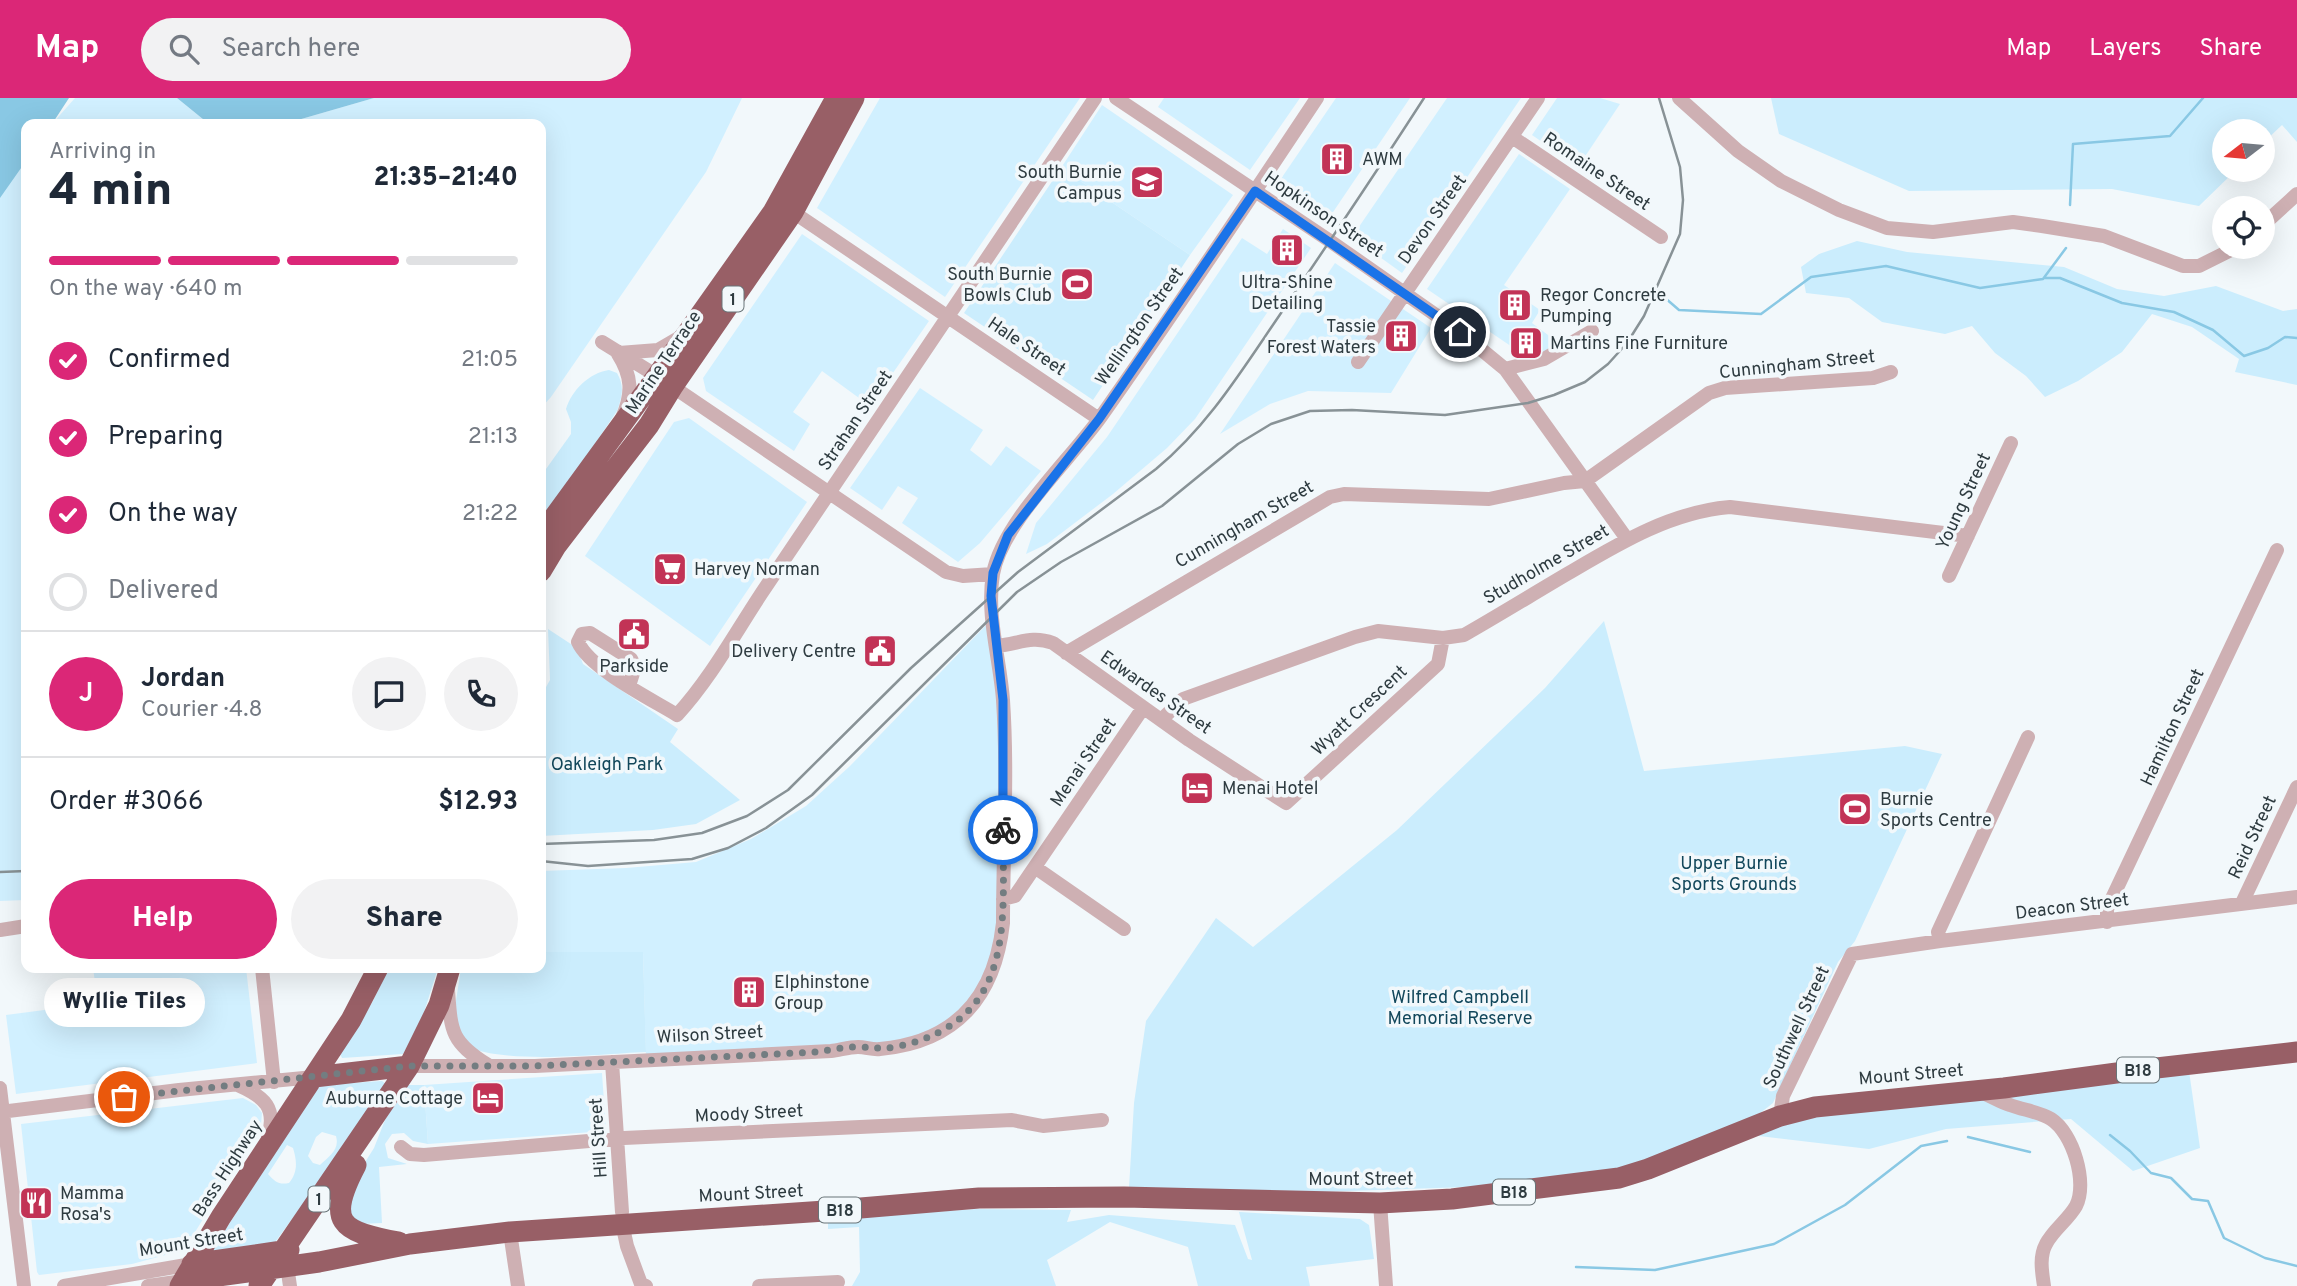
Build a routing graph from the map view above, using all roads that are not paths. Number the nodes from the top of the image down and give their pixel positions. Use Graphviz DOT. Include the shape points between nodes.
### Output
graph roads {
  1 [pos="836,98"];
  2 [pos="855,98"];
  3 [pos="1095,98"];
  4 [pos="1116,98"];
  5 [pos="1317,98"];
  6 [pos="1538,98"];
  7 [pos="1679,98"];
  8 [pos="1512,137"];
  9 [pos="1255,191"];
  10 [pos="2297,194"];
  11 [pos="793,212"];
  12 [pos="2275,214"];
  13 [pos="1661,237"];
  14 [pos="2213,259"];
  15 [pos="1403,292"];
  16 [pos="948,316"];
  17 [pos="1592,331"];
  18 [pos="688,332"];
  19 [pos="602,342"];
  20 [pos="617,353"];
  21 [pos="1357,362"];
  22 [pos="1505,369"];
  23 [pos="1891,372"];
  24 [pos="665,381"];
  25 [pos="1099,419"];
  26 [pos="613,436"];
  27 [pos="2011,443"];
  28 [pos="1586,481"];
  29 [pos="828,494"];
  30 [pos="546,528"];
  31 [pos="1968,536"];
  32 [pos="1627,539"];
  33 [pos="2277,550"];
  34 [pos="546,563"];
  35 [pos="993,573"];
  36 [pos="1949,576"];
  37 [pos="1443,638"];
  38 [pos="997,646"];
  39 [pos="1066,653"];
  40 [pos="629,686"];
  41 [pos="1143,708"];
  42 [pos="1161,720"];
  43 [pos="2028,737"];
  44 [pos="2297,787"];
  45 [pos="1286,803"];
  46 [pos="1036,868"];
  47 [pos="2297,897"];
  48 [pos="1003,899"];
  49 [pos="2242,903"];
  50 [pos="2107,922"];
  51 [pos="21,927"];
  52 [pos="1124,929"];
  53 [pos="0,930"];
  54 [pos="1940,941"];
  55 [pos="1852,954"];
  56 [pos="263,973"];
  57 [pos="375,973"];
  58 [pos="448,975"];
  59 [pos="2297,1052"];
  60 [pos="612,1062"];
  61 [pos="409,1066"];
  62 [pos="489,1066"];
  63 [pos="314,1077"];
  64 [pos="274,1082"];
  65 [pos="236,1084"];
  66 [pos="0,1088"];
  67 [pos="1980,1091"];
  68 [pos="392,1094"];
  69 [pos="1,1111"];
  70 [pos="1780,1116"];
  71 [pos="1102,1121"];
  72 [pos="617,1139"];
  73 [pos="401,1147"];
  74 [pos="262,1156"];
  75 [pos="1380,1203"];
  76 [pos="622,1218"];
  77 [pos="510,1231"];
  78 [pos="410,1244"];
  79 [pos="283,1268"];
  80 [pos="185,1277"];
  81 [pos="838,1282"];
  82 [pos="24,1286"];
  83 [pos="64,1286"];
  84 [pos="148,1286"];
  85 [pos="259,1286"];
  86 [pos="518,1286"];
  87 [pos="646,1286"];
  88 [pos="759,1286"];
  89 [pos="1386,1286"];
  90 [pos="2044,1286"];
  1 -- 18 [label="highway, Marine Terrace / 1" via="773,212"];
  2 -- 11 [label="highway, Marine Terrace / 1"];
  3 -- 16 [label="street, Strahan Street"];
  4 -- 9 [label="street, Hopkinson Street"];
  5 -- 9 [label="street, Wellington Street"];
  6 -- 8 [label="street, Devon Street"];
  7 -- 14 [label="street" via="1738,151 1781,181 1887,228 1933,232 2013,222 2104,236 2183,266 2199,266"];
  8 -- 13 [label="street, Romaine Street"];
  8 -- 15 [label="street, Devon Street"];
  9 -- 15 [label="street, Hopkinson Street"];
  9 -- 25 [label="street, Wellington Street"];
  10 -- 12 [label="street"];
  11 -- 16 [label="street, Hale Street"];
  11 -- 24 [label="highway, Marine Terrace / 1"];
  15 -- 21 [label="street, Devon Street"];
  15 -- 22 [label="street, Hopkinson Street"];
  16 -- 25 [label="street, Hale Street"];
  16 -- 29 [label="street, Strahan Street"];
  17 -- 22 [label="street" via="1544,359"];
  18 -- 20 [label="street" via="658,350"];
  18 -- 24 [label="highway, Marine Terrace / 1"];
  19 -- 20 [label="street"];
  20 -- 24 [label="street"];
  20 -- 26 [label="street" via="628,370 630,384"];
  22 -- 28 [label="street, Hopkinson Street"];
  23 -- 28 [label="street, Cunningham Street" via="1873,378 1724,388 1709,393"];
  24 -- 26 [label="highway, Marine Terrace / 1"];
  24 -- 29 [label="street"];
  24 -- 34 [label="highway, Marine Terrace / 1" via="649,425"];
  25 -- 35 [label="street, Wellington Street" via="1008,535"];
  26 -- 30 [label="highway, Marine Terrace / 1"];
  27 -- 31 [label="street, Young Street"];
  28 -- 32 [label="street, Hopkinson Street"];
  28 -- 39 [label="street, Cunningham Street" via="1489,499 1330,497"];
  29 -- 35 [label="street" via="946,572 963,576"];
  29 -- 40 [label="street, Strahan Street" via="707,678 677,715"];
  31 -- 32 [label="street, Studholme Street" via="1730,507 1680,517"];
  31 -- 36 [label="street, Young Street"];
  32 -- 37 [label="street, Studholme Street" via="1464,635"];
  33 -- 50 [label="street, Hamilton Street" via="2107,909"];
  35 -- 38 [label="street, Wilson Street" via="991,605"];
  37 -- 42 [label="street, Studholme Street" via="1378,631 1355,637 1182,699"];
  37 -- 45 [label="street, Wyatt Crescent" via="1438,664"];
  38 -- 39 [label="street, Edwardes Street" via="1041,639"];
  38 -- 48 [label="street, Wilson Street" via="1004,733"];
  39 -- 41 [label="street, Edwardes Street"];
  40 -- 40 [label="street, Strahan Street" via="635,667 631,659 590,633 582,634 578,642 583,655"];
  41 -- 42 [label="street, Edwardes Street"];
  41 -- 46 [label="street, Menai Street"];
  42 -- 45 [label="street, Edwardes Street"];
  43 -- 54 [label="street" via="1938,932"];
  44 -- 49 [label="street, Reid Street"];
  46 -- 48 [label="street, Menai Street" via="1015,896"];
  46 -- 52 [label="street"];
  47 -- 49 [label="street, Deacon Street"];
  48 -- 60 [label="street, Wilson Street" via="1000,950 984,991 953,1023 929,1037 879,1049"];
  49 -- 50 [label="street, Deacon Street"];
  50 -- 54 [label="street, Deacon Street"];
  51 -- 53 [label="street"];
  54 -- 55 [label="street, Deacon Street"];
  55 -- 70 [label="street, Southwell Street" via="1783,1096"];
  56 -- 64 [label="street"];
  57 -- 63 [label="highway"];
  58 -- 61 [label="highway, 1"];
  58 -- 62 [label="street" via="450,1016 459,1044"];
  59 -- 67 [label="highway, Mount Street / B18"];
  60 -- 62 [label="street, Wilson Street"];
  60 -- 72 [label="street, Hill Street"];
  61 -- 62 [label="street, Wilson Street"];
  61 -- 63 [label="highway, Wilson Street"];
  61 -- 68 [label="highway, 1"];
  63 -- 64 [label="street, Wilson Street"];
  63 -- 74 [label="highway, Bass Highway"];
  64 -- 65 [label="street, Wilson Street"];
  65 -- 69 [label="street, Wilson Street"];
  65 -- 74 [label="street" via="257,1094 271,1112"];
  66 -- 69 [label="street"];
  67 -- 70 [label="highway, Mount Street / B18" via="1828,1105"];
  67 -- 90 [label="street" via="2049,1118 2071,1141 2078,1202 2046,1242 2041,1256"];
  68 -- 78 [label="highway" via="344,1188 340,1213 344,1223 360,1234"];
  68 -- 79 [label="highway, 1"];
  69 -- 82 [label="street"];
  70 -- 75 [label="highway, Mount Street / B18" via="1619,1178 1475,1197"];
  71 -- 72 [label="street, Moody Street" via="1043,1126 998,1121"];
  72 -- 73 [label="street, Moody Street" via="424,1155 410,1154"];
  72 -- 76 [label="street, Hill Street"];
  74 -- 80 [label="highway, Bass Highway"];
  75 -- 76 [label="highway, Mount Street / B18" via="979,1198 825,1211"];
  75 -- 89 [label="street"];
  76 -- 77 [label="highway, Mount Street / B18"];
  76 -- 87 [label="street, Hill Street" via="627,1246 641,1284"];
  77 -- 78 [label="highway, Mount Street / B18"];
  77 -- 86 [label="street"];
  78 -- 79 [label="highway, Mount Street / B18"];
  79 -- 80 [label="highway, Mount Street / B18"];
  79 -- 85 [label="highway"];
  80 -- 83 [label="street, Mount Street"];
  80 -- 84 [label="street, Mount Street"];
  81 -- 88 [label="street"];
}
